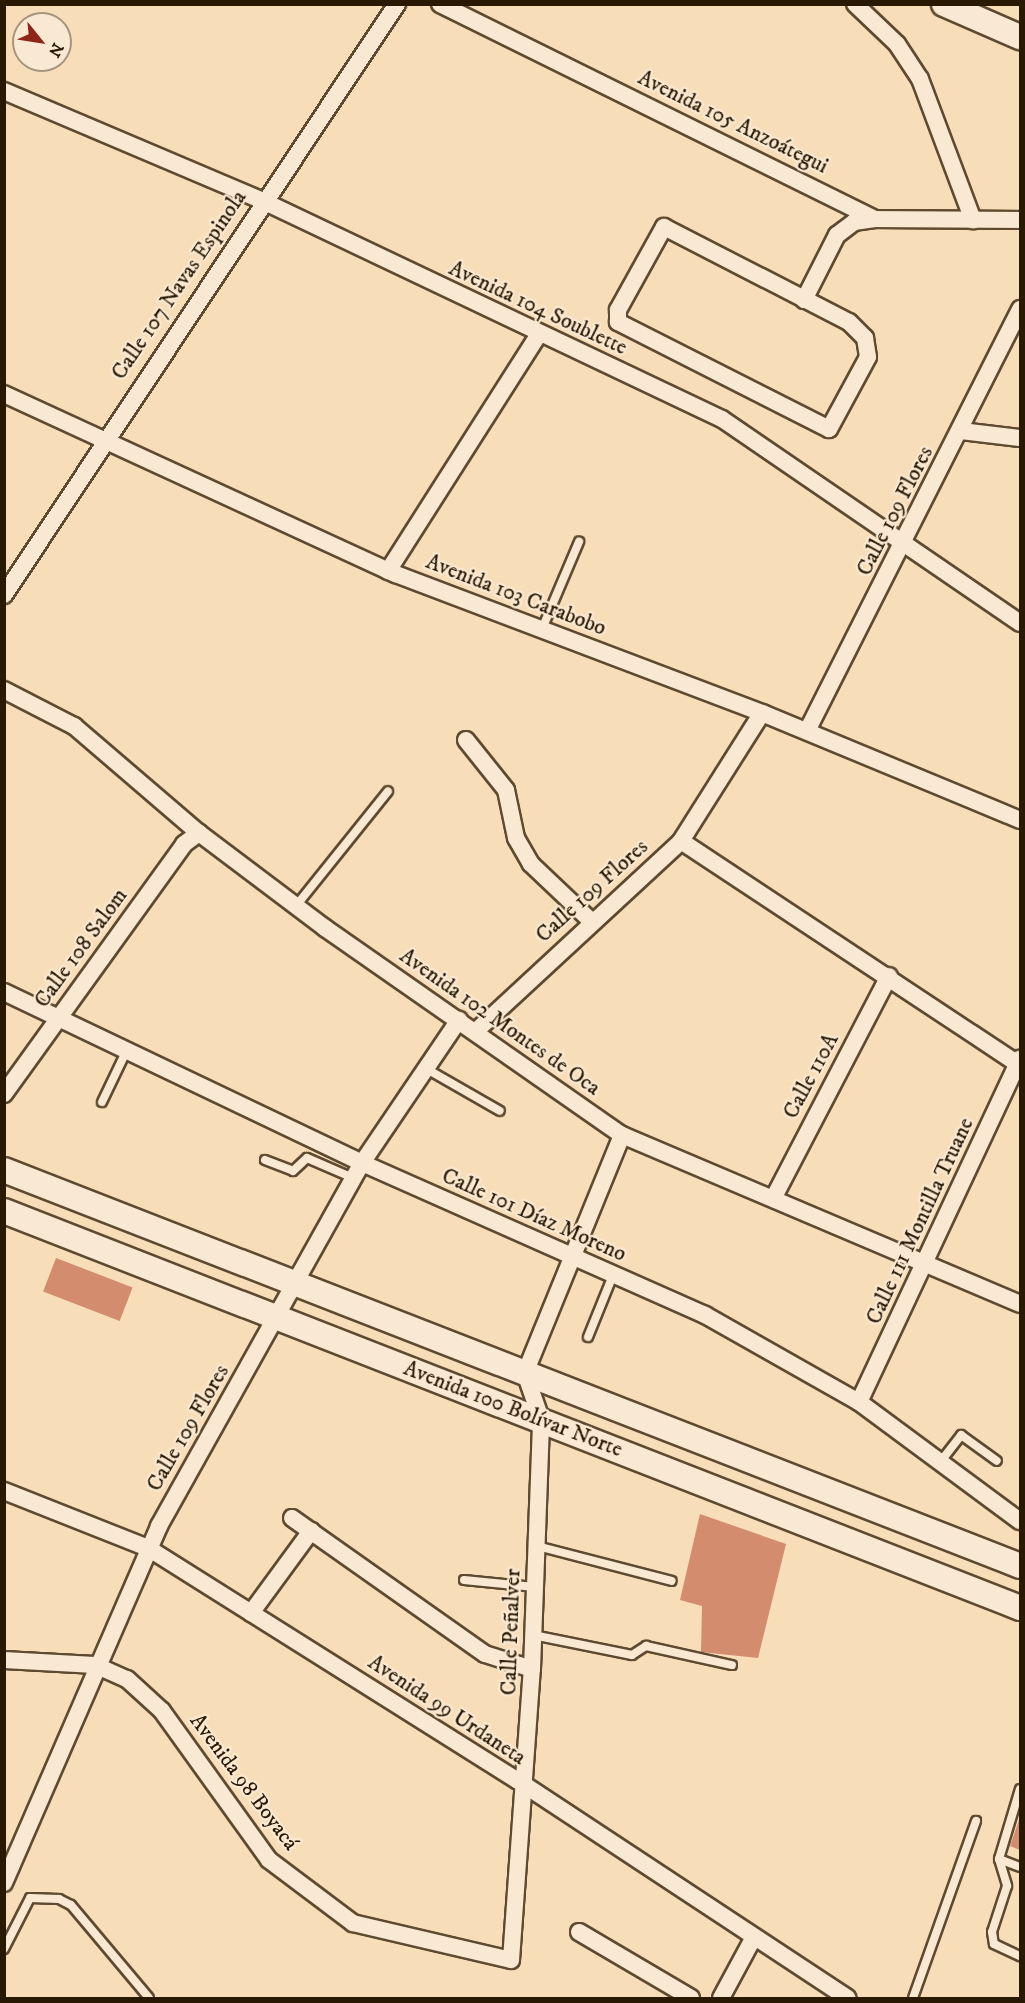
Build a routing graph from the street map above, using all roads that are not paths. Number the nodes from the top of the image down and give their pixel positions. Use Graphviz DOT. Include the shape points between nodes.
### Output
graph roads {
  1 [pos="397,4"];
  2 [pos="440,4"];
  3 [pos="855,4"];
  4 [pos="944,4"];
  5 [pos="1020,37"];
  6 [pos="4,91"];
  7 [pos="263,201"];
  8 [pos="875,219"];
  9 [pos="974,220"];
  10 [pos="1020,220"];
  11 [pos="804,300"];
  12 [pos="1020,309"];
  13 [pos="538,333"];
  14 [pos="4,394"];
  15 [pos="961,431"];
  16 [pos="105,438"];
  17 [pos="1020,438"];
  18 [pos="579,542"];
  19 [pos="902,547"];
  20 [pos="388,571"];
  21 [pos="4,595"];
  22 [pos="1020,623"];
  23 [pos="542,629"];
  24 [pos="4,690"];
  25 [pos="762,713"];
  26 [pos="807,731"];
  27 [pos="466,740"];
  28 [pos="388,791"];
  29 [pos="1020,820"];
  30 [pos="199,833"];
  31 [pos="681,841"];
  32 [pos="296,906"];
  33 [pos="590,920"];
  34 [pos="889,976"];
  35 [pos="4,992"];
  36 [pos="57,1019"];
  37 [pos="459,1020"];
  38 [pos="476,1031"];
  39 [pos="126,1052"];
  40 [pos="1019,1061"];
  41 [pos="425,1068"];
  42 [pos="4,1094"];
  43 [pos="102,1102"];
  44 [pos="500,1111"];
  45 [pos="622,1135"];
  46 [pos="265,1160"];
  47 [pos="362,1162"];
  48 [pos="4,1170"];
  49 [pos="353,1178"];
  50 [pos="774,1197"];
  51 [pos="4,1211"];
  52 [pos="571,1257"];
  53 [pos="925,1262"];
  54 [pos="613,1275"];
  55 [pos="296,1284"];
  56 [pos="1020,1304"];
  57 [pos="277,1318"];
  58 [pos="588,1337"];
  59 [pos="525,1373"];
  60 [pos="859,1402"];
  61 [pos="541,1419"];
  62 [pos="941,1461"];
  63 [pos="997,1461"];
  64 [pos="4,1491"];
  65 [pos="292,1518"];
  66 [pos="1020,1521"];
  67 [pos="311,1531"];
  68 [pos="537,1546"];
  69 [pos="148,1548"];
  70 [pos="1020,1566"];
  71 [pos="464,1580"];
  72 [pos="672,1581"];
  73 [pos="535,1587"];
  74 [pos="1020,1608"];
  75 [pos="252,1613"];
  76 [pos="533,1635"];
  77 [pos="4,1660"];
  78 [pos="95,1665"];
  79 [pos="732,1665"];
  80 [pos="532,1669"];
  81 [pos="525,1788"];
  82 [pos="1020,1789"];
  83 [pos="976,1821"];
  84 [pos="999,1859"];
  85 [pos="1020,1867"];
  86 [pos="4,1883"];
  87 [pos="579,1932"];
  88 [pos="754,1937"];
  89 [pos="4,1949"];
  90 [pos="513,1954"];
  91 [pos="1020,1956"];
  92 [pos="149,1998"];
  93 [pos="691,1998"];
  94 [pos="721,1998"];
  95 [pos="848,1998"];
  96 [pos="914,1998"];
  1 -- 7 [label="street, Calle 107 Navas Espinola"];
  2 -- 8 [label="street, Avenida 105 Anzoátegui"];
  3 -- 9 [label="street" via="897,44 920,79"];
  4 -- 5 [label="main road"];
  6 -- 7 [label="street, Avenida 104 Soublette"];
  7 -- 13 [label="street, Avenida 104 Soublette"];
  7 -- 16 [label="street, Calle 107 Navas Espinola"];
  8 -- 9 [label="street, Avenida 105 Anzoátegui"];
  8 -- 11 [label="street" via="854,222 837,235"];
  9 -- 10 [label="street, Avenida 105 Anzoátegui"];
  11 -- 11 [label="street" via="664,227 616,316 829,429 868,347 849,322"];
  12 -- 15 [label="street, Calle 109 Flores"];
  13 -- 19 [label="street, Avenida 104 Soublette" via="722,419"];
  13 -- 20 [label="street"];
  14 -- 16 [label="street, Avenida 103 Carabobo"];
  15 -- 17 [label="street"];
  15 -- 19 [label="street, Calle 109 Flores"];
  16 -- 20 [label="street, Avenida 103 Carabobo"];
  16 -- 21 [label="street, Calle 107 Navas Espinola"];
  18 -- 23 [label="lane"];
  19 -- 22 [label="street, Avenida 104 Soublette"];
  19 -- 26 [label="street, Calle 109 Flores"];
  20 -- 23 [label="street, Avenida 103 Carabobo"];
  23 -- 25 [label="street, Avenida 103 Carabobo"];
  24 -- 30 [label="street, Avenida 102 Montes de Oca" via="74,726"];
  25 -- 26 [label="street, Avenida 103 Carabobo"];
  25 -- 31 [label="street, Calle 109 Flores"];
  26 -- 29 [label="street, Avenida 103 Carabobo"];
  27 -- 33 [label="street" via="506,790 516,838 531,864"];
  28 -- 32 [label="lane"];
  30 -- 32 [label="street, Avenida 102 Montes de Oca"];
  30 -- 36 [label="street, Calle 108 Salom" via="184,844"];
  31 -- 33 [label="street, Calle 109 Flores"];
  31 -- 34 [label="street"];
  32 -- 37 [label="street, Avenida 102 Montes de Oca"];
  33 -- 38 [label="street, Calle 109 Flores"];
  34 -- 40 [label="street"];
  34 -- 50 [label="street, Calle 110A"];
  35 -- 36 [label="street, Calle 101 Díaz Moreno"];
  36 -- 39 [label="street, Calle 101 Díaz Moreno"];
  36 -- 42 [label="street, Calle 108 Salom"];
  37 -- 38 [label="street, Avenida 102 Montes de Oca"];
  37 -- 41 [label="street, Calle 109 Flores"];
  38 -- 45 [label="street, Avenida 102 Montes de Oca"];
  39 -- 43 [label="lane"];
  39 -- 47 [label="street, Calle 101 Díaz Moreno"];
  40 -- 53 [label="street, Calle 111 Montilla Truane"];
  41 -- 44 [label="lane"];
  41 -- 47 [label="street, Calle 109 Flores"];
  45 -- 50 [label="street, Avenida 102 Montes de Oca"];
  45 -- 52 [label="street"];
  46 -- 49 [label="lane" via="293,1171 312,1159"];
  47 -- 49 [label="street, Calle 109 Flores"];
  47 -- 52 [label="street, Calle 101 Díaz Moreno"];
  48 -- 55 [label="main road, Avenida 100 Bolívar Norte"];
  49 -- 55 [label="street, Calle 109 Flores"];
  50 -- 53 [label="street, Avenida 102 Montes de Oca"];
  51 -- 57 [label="main road, Avenida 100 Bolívar Norte"];
  52 -- 54 [label="street, Calle 101 Díaz Moreno"];
  52 -- 59 [label="street"];
  53 -- 56 [label="street, Avenida 102 Montes de Oca"];
  53 -- 60 [label="street, Calle 111 Montilla Truane"];
  54 -- 58 [label="lane"];
  54 -- 60 [label="street, Calle 101 Díaz Moreno" via="705,1315"];
  55 -- 57 [label="street, Calle 109 Flores"];
  55 -- 59 [label="main road, Avenida 100 Bolívar Norte"];
  57 -- 61 [label="main road, Avenida 100 Bolívar Norte"];
  57 -- 69 [label="street, Calle 109 Flores"];
  59 -- 61 [label="street"];
  59 -- 70 [label="main road, Avenida 100 Bolívar Norte"];
  60 -- 62 [label="street, Calle 101 Díaz Moreno"];
  61 -- 68 [label="street, Calle Peñalver"];
  61 -- 74 [label="main road, Avenida 100 Bolívar Norte"];
  62 -- 63 [label="lane" via="961,1436"];
  62 -- 66 [label="street, Calle 101 Díaz Moreno"];
  64 -- 69 [label="street, Avenida 99 Urdaneta"];
  65 -- 67 [label="street"];
  67 -- 75 [label="street"];
  67 -- 80 [label="street" via="485,1654"];
  68 -- 72 [label="lane"];
  68 -- 73 [label="street, Calle Peñalver"];
  69 -- 75 [label="street, Avenida 99 Urdaneta"];
  69 -- 78 [label="street, Calle 109 Flores"];
  71 -- 73 [label="lane"];
  73 -- 76 [label="street, Calle Peñalver"];
  75 -- 81 [label="street, Avenida 99 Urdaneta"];
  76 -- 79 [label="lane" via="632,1655 646,1646"];
  76 -- 80 [label="street, Calle Peñalver"];
  77 -- 78 [label="street, Avenida 98 Boyacá"];
  78 -- 86 [label="street, Calle 109 Flores"];
  78 -- 90 [label="street, Avenida 98 Boyacá" via="127,1679 162,1711 269,1860 353,1923 509,1960"];
  80 -- 81 [label="street, Calle Peñalver"];
  81 -- 88 [label="street, Avenida 99 Urdaneta"];
  81 -- 90 [label="street, Calle Peñalver"];
  82 -- 84 [label="lane"];
  83 -- 96 [label="lane"];
  84 -- 85 [label="lane"];
  84 -- 91 [label="lane" via="1007,1886 992,1932 994,1944"];
  87 -- 93 [label="street"];
  88 -- 94 [label="street"];
  88 -- 95 [label="street, Avenida 99 Urdaneta"];
  89 -- 92 [label="lane" via="30,1898 59,1899 71,1905"];
}
